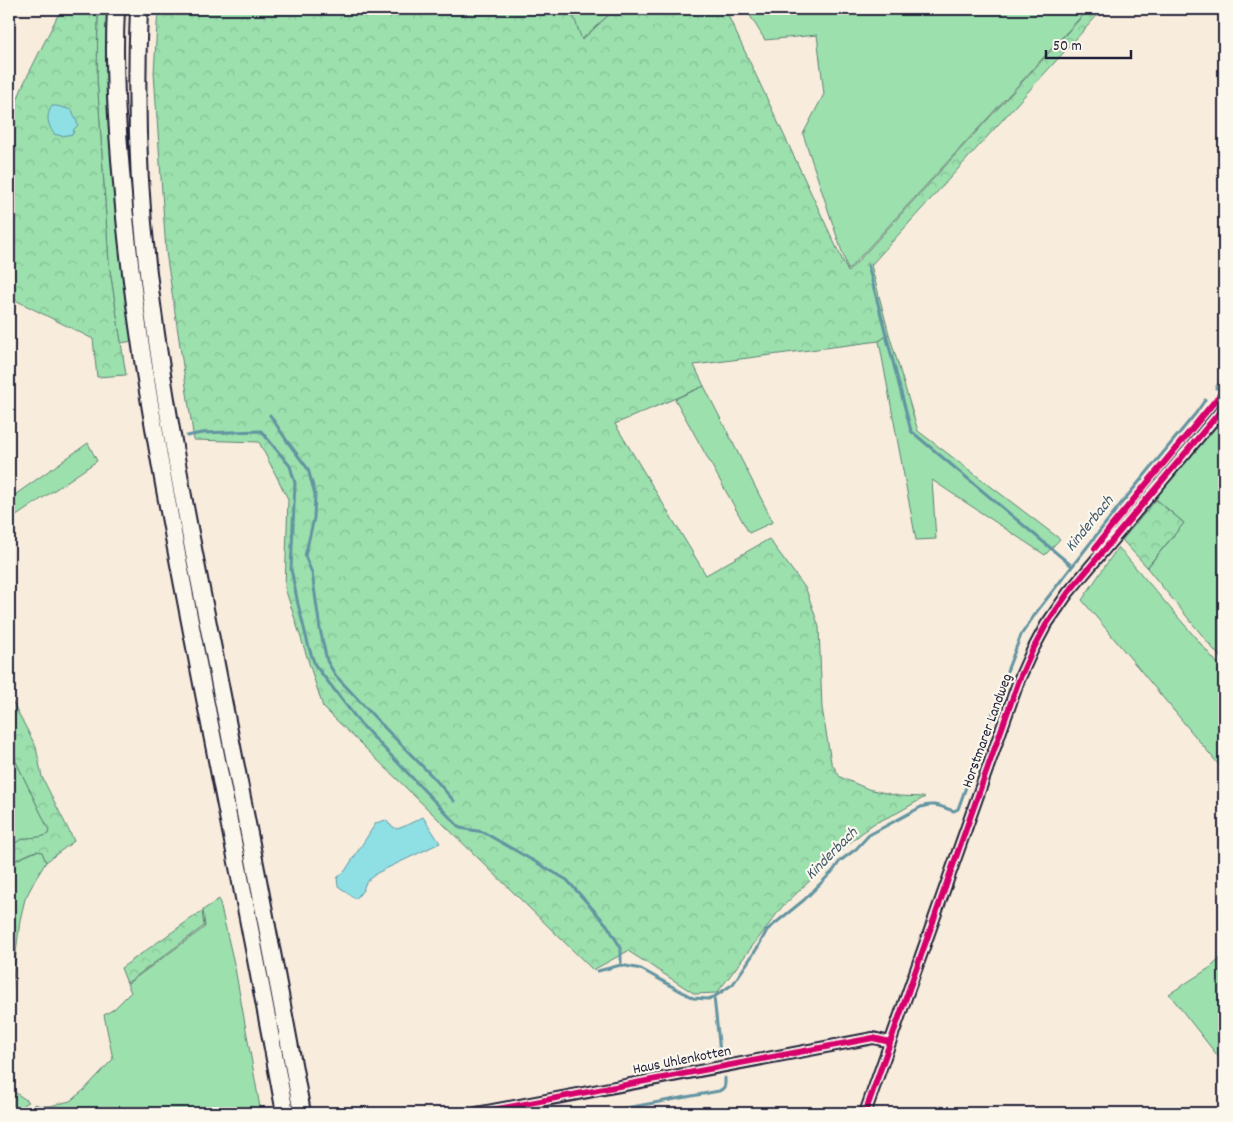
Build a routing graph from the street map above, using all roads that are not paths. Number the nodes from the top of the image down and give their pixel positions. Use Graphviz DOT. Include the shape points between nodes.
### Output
graph roads {
  1 [pos="116,9"];
  2 [pos="139,9"];
  3 [pos="1224,406"];
  4 [pos="890,1042"];
  5 [pos="285,1113"];
  6 [pos="302,1113"];
  7 [pos="478,1113"];
  8 [pos="865,1113"];
  1 -- 5 [label="highway" via="118,146 144,367 183,587"];
  2 -- 6 [label="highway" via="139,159 159,352 176,459"];
  3 -- 4 [label="street, Horstmarer Landweg" via="1068,593 1031,653"];
  4 -- 7 [label="street, Haus Uhlenkotten" via="874,1038"];
  4 -- 8 [label="street, Horstmarer Landweg"];
}
